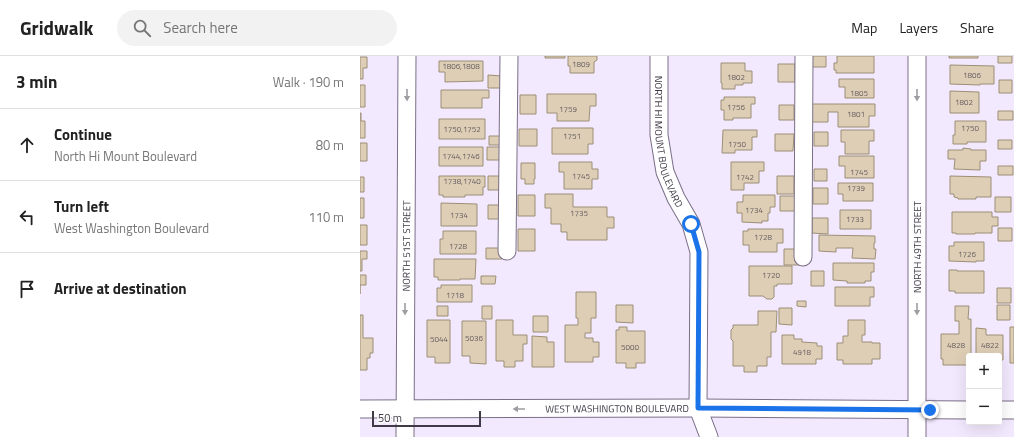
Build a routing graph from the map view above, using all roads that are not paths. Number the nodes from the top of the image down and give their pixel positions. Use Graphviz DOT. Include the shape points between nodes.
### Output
graph roads {
  1 [pos="407,56"];
  2 [pos="509,56"];
  3 [pos="659,56"];
  4 [pos="804,56"];
  5 [pos="917,56"];
  6 [pos="507,251"];
  7 [pos="803,257"];
  8 [pos="698,408"];
  9 [pos="360,409"];
  10 [pos="405,410"];
  11 [pos="917,410"];
  12 [pos="966,410"];
  13 [pos="1002,410"];
  14 [pos="1014,410"];
  15 [pos="405,437"];
  16 [pos="709,437"];
  17 [pos="917,437"];
  1 -- 10 [label="street, NORTH 51ST STREET, one-way"];
  2 -- 6 [label="street"];
  3 -- 8 [label="street, NORTH HI MOUNT BOULEVARD" via="659,135 665,172 691,224 699,252"];
  4 -- 7 [label="street"];
  5 -- 11 [label="street, NORTH 49TH STREET, one-way"];
  8 -- 10 [label="street, WEST WASHINGTON BOULEVARD, one-way"];
  8 -- 11 [label="street, WEST WASHINGTON BOULEVARD"];
  8 -- 16 [label="street, NORTH HI MOUNT BOULEVARD"];
  9 -- 10 [label="street, WEST WASHINGTON BOULEVARD"];
  10 -- 15 [label="street, NORTH 51ST STREET"];
  11 -- 12 [label="street, WEST WASHINGTON BOULEVARD"];
  11 -- 17 [label="street, NORTH 49TH STREET"];
  13 -- 14 [label="street"];
}
